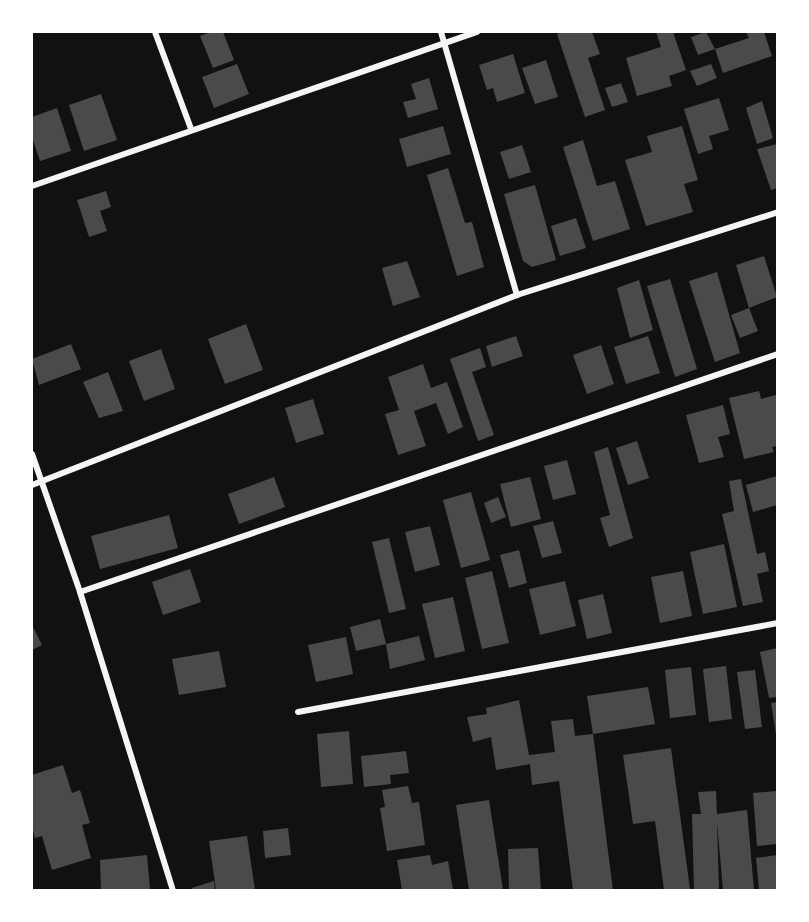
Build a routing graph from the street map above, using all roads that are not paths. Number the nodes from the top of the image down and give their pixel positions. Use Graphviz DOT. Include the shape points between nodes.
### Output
graph roads {
  1 [pos="155,32"];
  2 [pos="441,32"];
  3 [pos="477,32"];
  4 [pos="444,41"];
  5 [pos="191,129"];
  6 [pos="32,186"];
  7 [pos="777,212"];
  8 [pos="517,295"];
  9 [pos="777,354"];
  10 [pos="32,454"];
  11 [pos="42,480"];
  12 [pos="32,485"];
  13 [pos="80,591"];
  14 [pos="777,622"];
  15 [pos="298,712"];
  16 [pos="173,891"];
  1 -- 5 [label="street"];
  2 -- 4 [label="street"];
  3 -- 4 [label="street"];
  4 -- 5 [label="street"];
  4 -- 8 [label="street"];
  5 -- 6 [label="street"];
  7 -- 8 [label="street"];
  8 -- 11 [label="street"];
  9 -- 13 [label="street"];
  10 -- 11 [label="street"];
  11 -- 12 [label="street"];
  11 -- 13 [label="street"];
  13 -- 16 [label="street"];
  14 -- 15 [label="street"];
}
